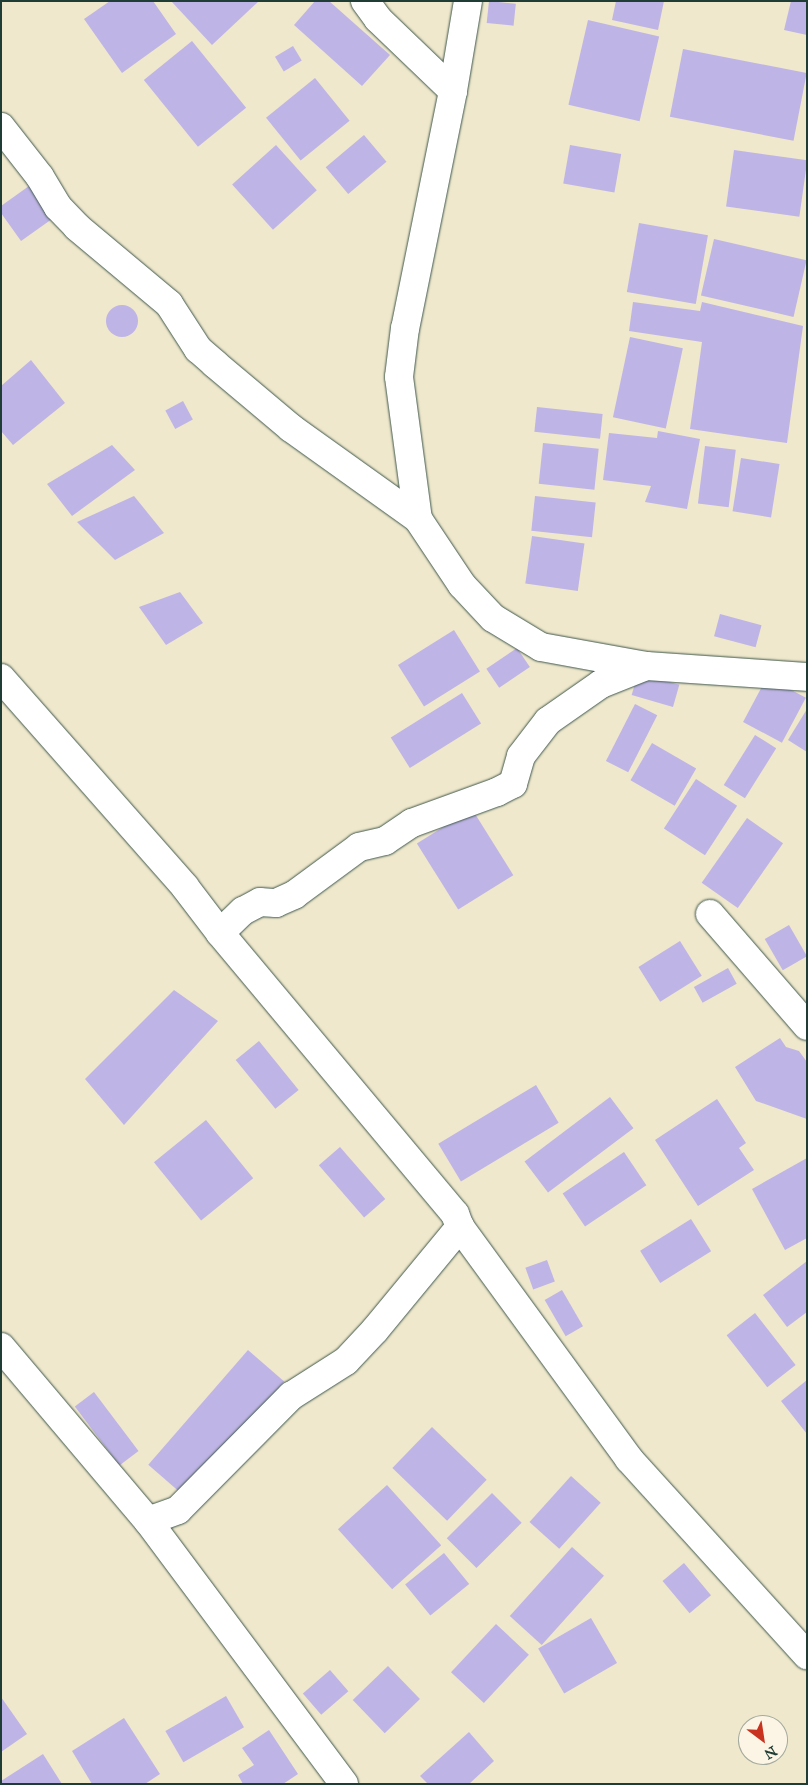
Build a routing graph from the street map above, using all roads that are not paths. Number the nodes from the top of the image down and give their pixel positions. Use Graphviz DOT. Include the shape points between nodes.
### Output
graph roads {
  1 [pos="365,1"];
  2 [pos="468,1"];
  3 [pos="453,91"];
  4 [pos="1,127"];
  5 [pos="418,519"];
  6 [pos="646,666"];
  7 [pos="1,678"];
  8 [pos="807,678"];
  9 [pos="710,914"];
  10 [pos="220,933"];
  11 [pos="807,1026"];
  12 [pos="460,1227"];
  13 [pos="1,1347"];
  14 [pos="148,1521"];
  15 [pos="773,1621"];
  16 [pos="807,1625"];
  17 [pos="807,1655"];
  18 [pos="344,1784"];
  1 -- 3 [label="street" via="378,19"];
  2 -- 3 [label="street"];
  3 -- 5 [label="street" via="405,328 399,376"];
  4 -- 5 [label="street" via="40,177 58,207 170,304 198,348 215,364 291,428"];
  5 -- 6 [label="street" via="462,585 494,618 541,647"];
  6 -- 8 [label="street"];
  6 -- 10 [label="street" via="601,684 548,721 521,756 513,784 412,823 384,841 359,847 294,895 276,903 260,902 243,911"];
  7 -- 10 [label="street" via="186,887"];
  9 -- 11 [label="street"];
  10 -- 12 [label="street" via="455,1214"];
  12 -- 14 [label="street" via="346,1361 291,1396 178,1510"];
  12 -- 15 [label="street" via="628,1459"];
  13 -- 14 [label="street"];
  14 -- 18 [label="street"];
  15 -- 16 [label="street"];
  15 -- 17 [label="street"];
}
